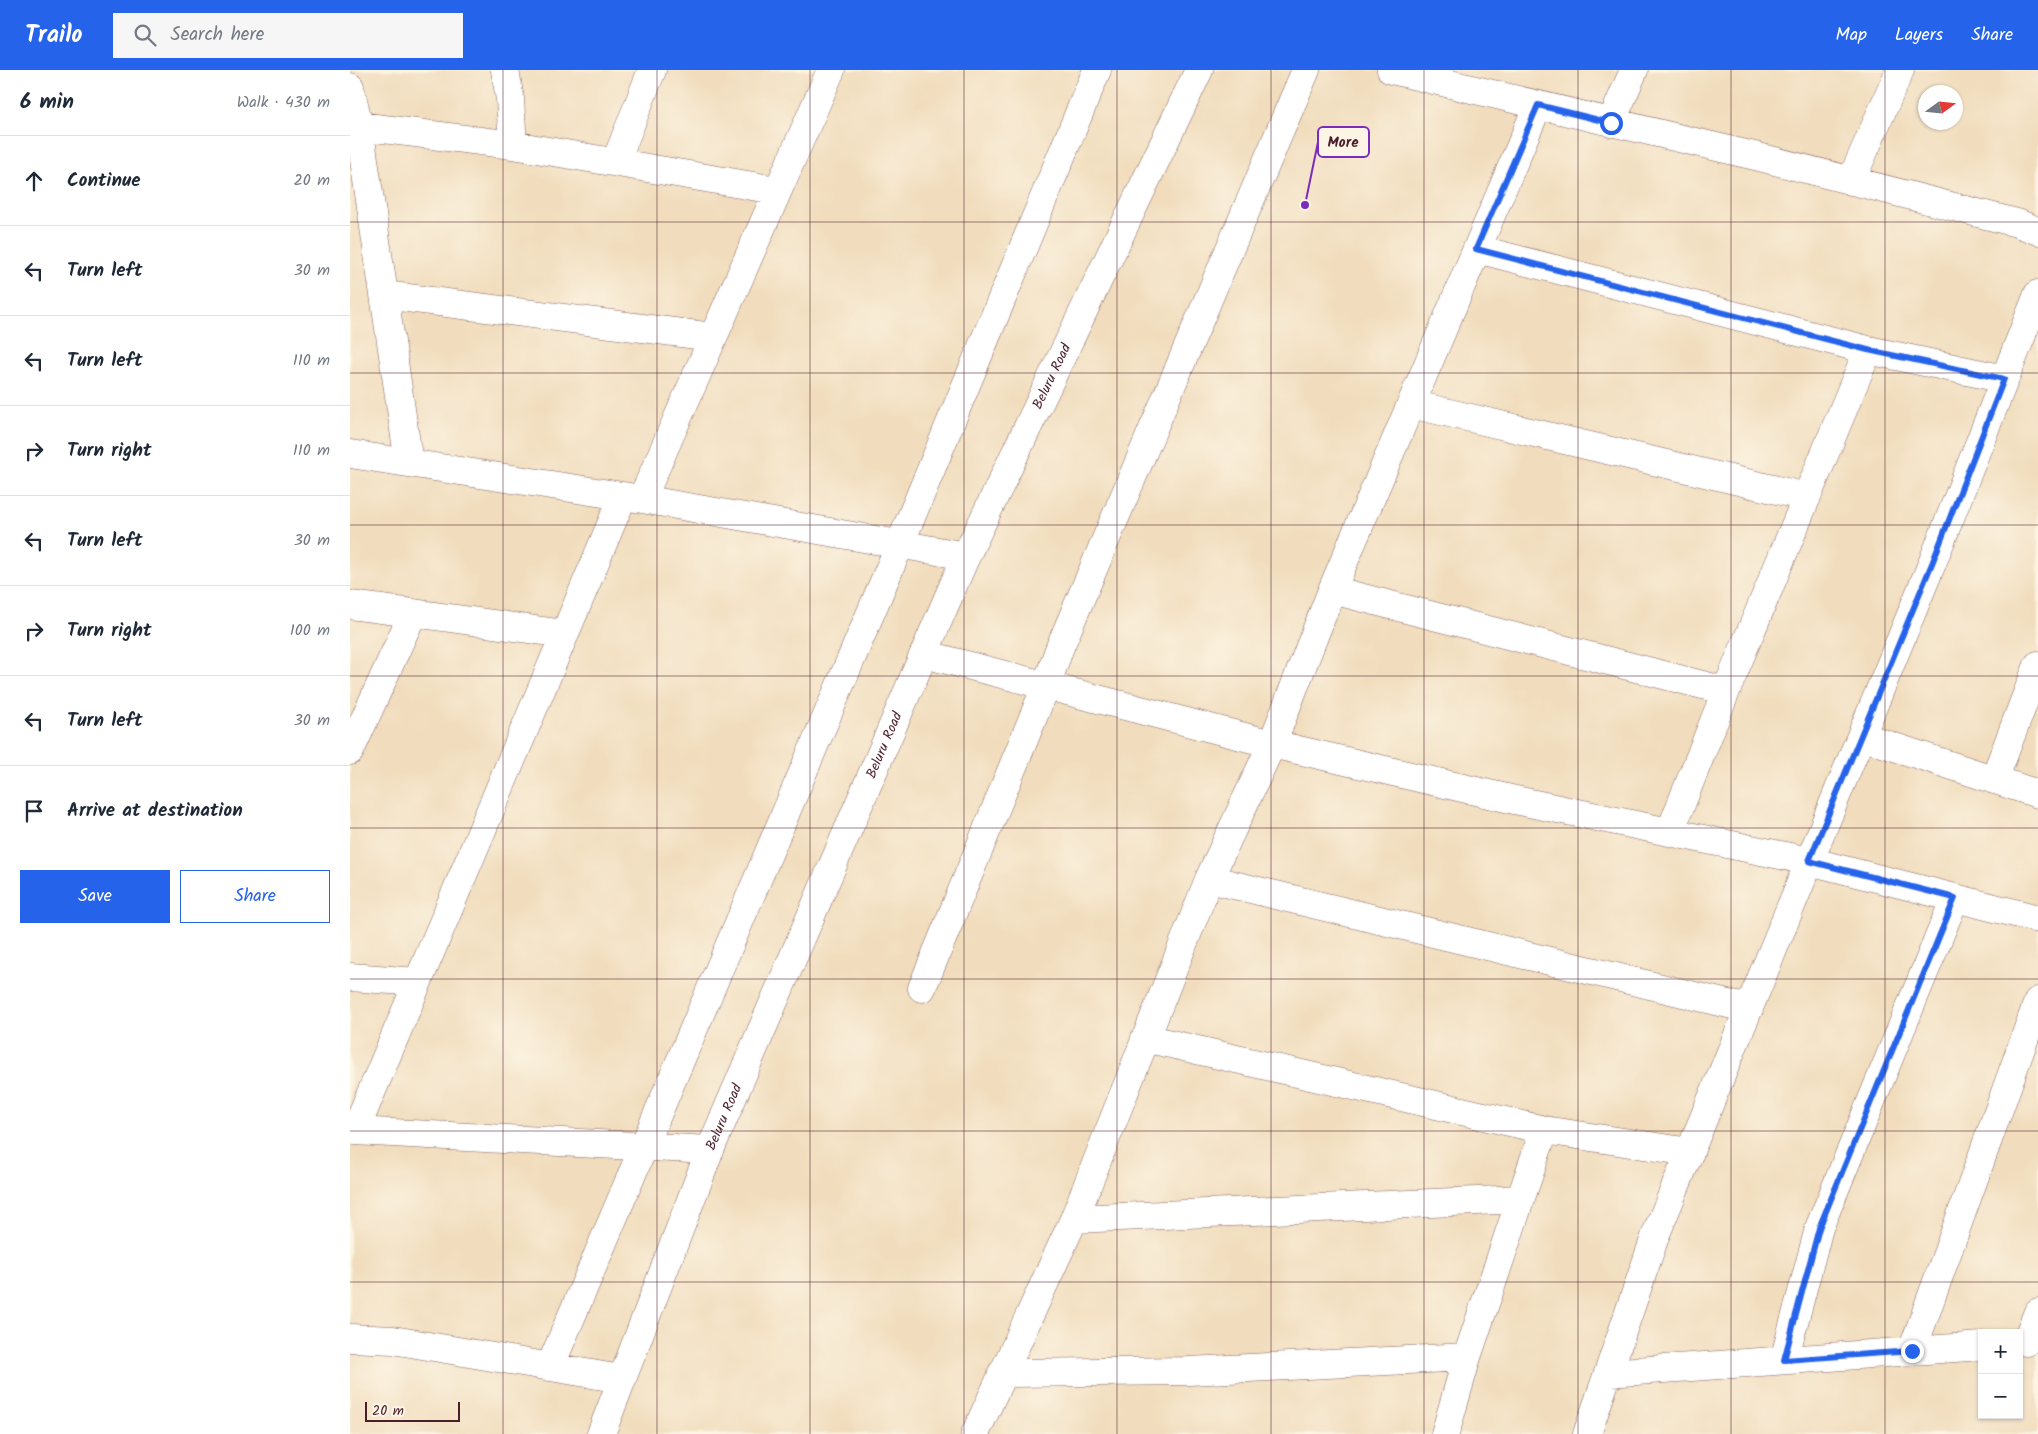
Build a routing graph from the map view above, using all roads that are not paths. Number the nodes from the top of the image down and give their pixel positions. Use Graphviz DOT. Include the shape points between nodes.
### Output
graph roads {
  1 [pos="505,70"];
  2 [pos="652,70"];
  3 [pos="831,70"];
  4 [pos="1097,70"];
  5 [pos="1199,70"];
  6 [pos="1306,70"];
  7 [pos="1391,70"];
  8 [pos="1634,70"];
  9 [pos="1900,70"];
  10 [pos="350,87"];
  11 [pos="1538,105"];
  12 [pos="1611,123"];
  13 [pos="358,126"];
  14 [pos="513,145"];
  15 [pos="616,161"];
  16 [pos="1851,180"];
  17 [pos="776,190"];
  18 [pos="2038,231"];
  19 [pos="1476,249"];
  20 [pos="384,294"];
  21 [pos="2038,294"];
  22 [pos="713,337"];
  23 [pos="1868,350"];
  24 [pos="2004,379"];
  25 [pos="1411,404"];
  26 [pos="350,454"];
  27 [pos="409,463"];
  28 [pos="633,497"];
  29 [pos="1808,497"];
  30 [pos="900,544"];
  31 [pos="966,556"];
  32 [pos="1332,590"];
  33 [pos="350,605"];
  34 [pos="414,613"];
  35 [pos="565,634"];
  36 [pos="924,654"];
  37 [pos="2038,665"];
  38 [pos="1046,686"];
  39 [pos="1726,691"];
  40 [pos="1861,736"];
  41 [pos="1272,744"];
  42 [pos="350,751"];
  43 [pos="1994,780"];
  44 [pos="2038,794"];
  45 [pos="1670,832"];
  46 [pos="1809,861"];
  47 [pos="1209,879"];
  48 [pos="1955,898"];
  49 [pos="2038,919"];
  50 [pos="350,977"];
  51 [pos="418,982"];
  52 [pos="922,988"];
  53 [pos="2038,1001"];
  54 [pos="1749,1009"];
  55 [pos="1145,1038"];
  56 [pos="1544,1130"];
  57 [pos="353,1131"];
  58 [pos="645,1147"];
  59 [pos="710,1150"];
  60 [pos="1690,1152"];
  61 [pos="1521,1199"];
  62 [pos="1074,1219"];
  63 [pos="2038,1312"];
  64 [pos="350,1338"];
  65 [pos="2028,1342"];
  66 [pos="1978,1346"];
  67 [pos="1912,1351"];
  68 [pos="1467,1357"];
  69 [pos="1784,1360"];
  70 [pos="550,1367"];
  71 [pos="1002,1373"];
  72 [pos="1608,1373"];
  73 [pos="622,1379"];
  74 [pos="600,1434"];
  75 [pos="975,1434"];
  76 [pos="1445,1434"];
  77 [pos="1587,1434"];
  1 -- 14 [label="main road"];
  2 -- 15 [label="main road"];
  3 -- 17 [label="main road"];
  4 -- 30 [label="main road"];
  5 -- 31 [label="main road, Beluru Road"];
  6 -- 38 [label="main road"];
  7 -- 11 [label="main road"];
  8 -- 12 [label="main road"];
  9 -- 16 [label="main road"];
  10 -- 13 [label="main road"];
  11 -- 12 [label="main road"];
  11 -- 19 [label="main road"];
  12 -- 16 [label="main road"];
  13 -- 14 [label="main road"];
  13 -- 20 [label="main road"];
  14 -- 15 [label="main road"];
  15 -- 17 [label="main road"];
  16 -- 18 [label="main road"];
  17 -- 22 [label="main road"];
  19 -- 23 [label="main road"];
  19 -- 25 [label="main road"];
  20 -- 22 [label="main road"];
  20 -- 27 [label="main road"];
  21 -- 24 [label="main road"];
  22 -- 28 [label="main road"];
  23 -- 24 [label="main road"];
  23 -- 29 [label="main road"];
  24 -- 40 [label="main road"];
  25 -- 29 [label="main road"];
  25 -- 32 [label="main road"];
  26 -- 27 [label="main road"];
  27 -- 28 [label="main road"];
  28 -- 30 [label="main road"];
  28 -- 35 [label="main road"];
  29 -- 39 [label="main road"];
  30 -- 31 [label="main road"];
  30 -- 58 [label="main road"];
  31 -- 36 [label="main road, Beluru Road"];
  32 -- 39 [label="main road"];
  32 -- 41 [label="main road"];
  33 -- 34 [label="main road"];
  34 -- 35 [label="main road"];
  34 -- 42 [label="main road"];
  35 -- 51 [label="main road"];
  36 -- 38 [label="main road"];
  36 -- 59 [label="main road, Beluru Road"];
  37 -- 43 [label="main road"];
  38 -- 41 [label="main road"];
  38 -- 52 [label="main road"];
  39 -- 45 [label="main road"];
  40 -- 43 [label="main road"];
  40 -- 46 [label="main road"];
  41 -- 45 [label="main road"];
  41 -- 47 [label="main road"];
  43 -- 44 [label="main road"];
  45 -- 46 [label="main road"];
  46 -- 48 [label="main road"];
  46 -- 54 [label="main road"];
  47 -- 54 [label="main road"];
  47 -- 55 [label="main road"];
  48 -- 49 [label="main road"];
  48 -- 69 [label="main road" via="1819,1228"];
  50 -- 51 [label="main road"];
  51 -- 57 [label="main road"];
  53 -- 67 [label="main road"];
  54 -- 60 [label="main road"];
  55 -- 56 [label="main road"];
  55 -- 62 [label="main road"];
  56 -- 60 [label="main road"];
  56 -- 61 [label="main road"];
  57 -- 58 [label="main road"];
  58 -- 59 [label="main road"];
  58 -- 70 [label="main road"];
  59 -- 73 [label="main road, Beluru Road"];
  60 -- 72 [label="main road" via="1656,1234"];
  61 -- 62 [label="main road"];
  61 -- 68 [label="main road"];
  62 -- 71 [label="main road"];
  63 -- 65 [label="main road"];
  64 -- 70 [label="main road" via="393,1340"];
  66 -- 67 [label="main road"];
  67 -- 69 [label="main road"];
  68 -- 71 [label="main road" via="1189,1371"];
  68 -- 76 [label="main road"];
  69 -- 72 [label="main road"];
  70 -- 73 [label="main road"];
  71 -- 75 [label="main road"];
  72 -- 77 [label="main road"];
  73 -- 74 [label="main road, Beluru Road"];
}
